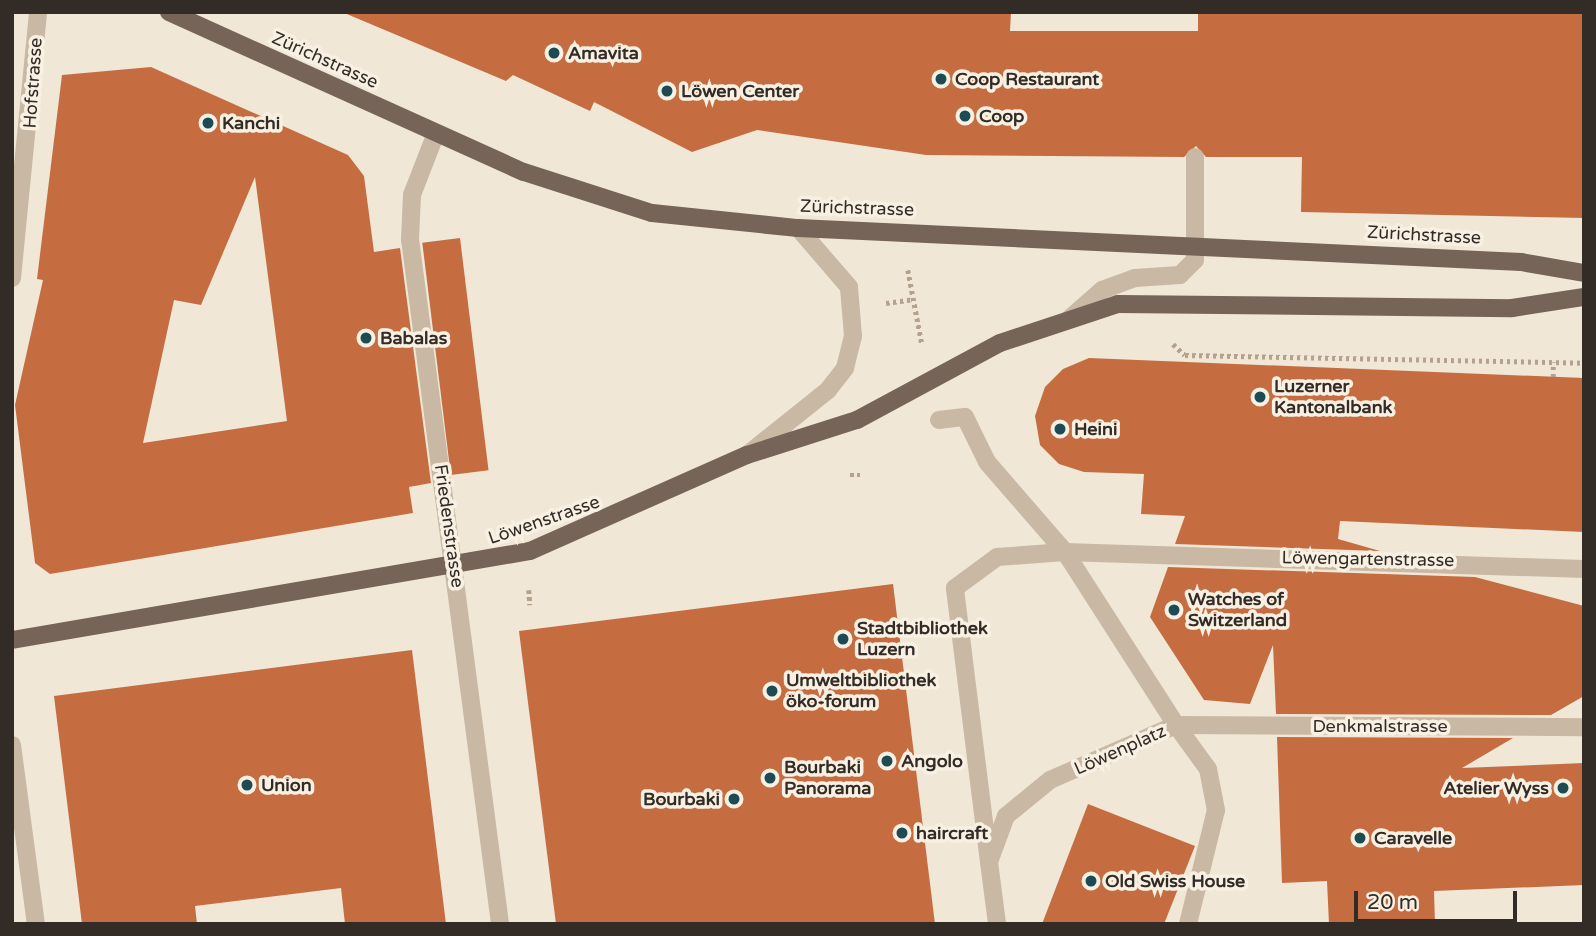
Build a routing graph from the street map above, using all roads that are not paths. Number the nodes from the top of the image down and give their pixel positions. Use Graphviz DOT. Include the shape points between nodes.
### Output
graph roads {
  1 [pos="38,12"];
  2 [pos="169,12"];
  3 [pos="436,133"];
  4 [pos="1195,157"];
  5 [pos="798,228"];
  6 [pos="1198,245"];
  7 [pos="1584,273"];
  8 [pos="12,278"];
  9 [pos="1584,297"];
  10 [pos="1068,320"];
  11 [pos="939,420"];
  12 [pos="747,455"];
  13 [pos="1065,552"];
  14 [pos="1151,554"];
  15 [pos="455,569"];
  16 [pos="1584,569"];
  17 [pos="12,640"];
  18 [pos="1176,725"];
  19 [pos="1584,727"];
  20 [pos="12,745"];
  21 [pos="989,862"];
  22 [pos="36,924"];
  23 [pos="500,924"];
  24 [pos="997,924"];
  25 [pos="1188,924"];
  1 -- 8 [label="street, Hofstrasse"];
  2 -- 3 [label="main road, Zürichstrasse"];
  3 -- 5 [label="main road, Zürichstrasse" via="524,172 652,212"];
  3 -- 15 [label="street, Friedenstrasse" via="412,195 410,239"];
  4 -- 6 [label="street"];
  5 -- 6 [label="main road, Zürichstrasse"];
  5 -- 12 [label="street" via="849,287 853,336 845,368 828,390"];
  6 -- 7 [label="main road, Zürichstrasse" via="1521,262"];
  6 -- 10 [label="street" via="1195,260 1180,275 1135,278 1102,290"];
  9 -- 10 [label="main road" via="1512,308 1118,304"];
  10 -- 12 [label="main road, Löwenstrasse" via="975,356 857,421"];
  11 -- 13 [label="street" via="965,417 986,462"];
  12 -- 15 [label="main road, Löwenstrasse" via="530,551"];
  13 -- 14 [label="street, Löwenplatz"];
  13 -- 18 [label="street, Löwenplatz"];
  13 -- 21 [label="street, Löwenplatz" via="997,556 955,588"];
  14 -- 16 [label="street, Löwengartenstrasse"];
  15 -- 17 [label="main road, Löwenstrasse"];
  15 -- 23 [label="street, Friedenstrasse"];
  18 -- 19 [label="street, Denkmalstrasse"];
  18 -- 21 [label="street, Löwenplatz" via="1050,780 1006,816"];
  18 -- 25 [label="street" via="1208,769 1216,810"];
  20 -- 22 [label="street"];
  21 -- 24 [label="street, Löwenplatz"];
}
